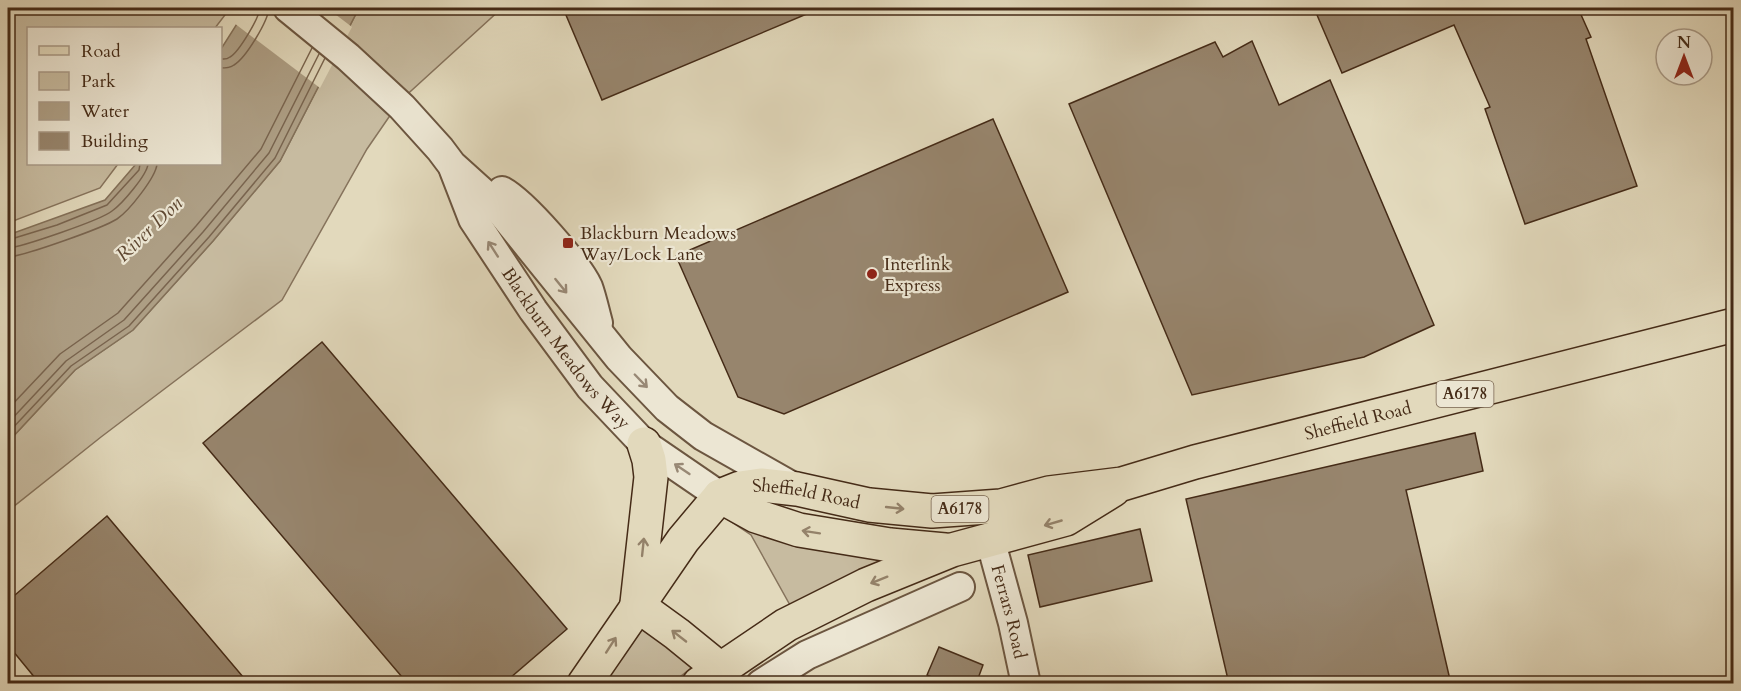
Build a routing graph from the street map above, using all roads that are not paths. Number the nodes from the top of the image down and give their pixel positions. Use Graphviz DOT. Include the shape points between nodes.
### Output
graph roads {
  1 [pos="288,8"];
  2 [pos="452,165"];
  3 [pos="1734,325"];
  4 [pos="644,444"];
  5 [pos="1122,484"];
  6 [pos="797,489"];
  7 [pos="720,496"];
  8 [pos="932,512"];
  9 [pos="990,539"];
  10 [pos="952,550"];
  11 [pos="960,586"];
  12 [pos="637,605"];
  13 [pos="717,679"];
  14 [pos="585,684"];
  15 [pos="761,684"];
  16 [pos="1026,684"];
  1 -- 2 [label="street, Blackburn Meadows Way" via="402,107"];
  4 -- 2 [label="street, Blackburn Meadows Way, one-way" via="590,387 533,310 473,219"];
  2 -- 6 [label="street, Blackburn Meadows Way, one-way" via="493,202 619,358 667,408 703,436"];
  3 -- 5 [label="main road, Sheffield Road / A6178"];
  7 -- 4 [label="street, Blackburn Meadows Way, one-way"];
  12 -- 4 [label="main road, one-way" via="651,477"];
  5 -- 8 [label="main road, Sheffield Road / A6178" via="1049,493 1001,506"];
  5 -- 9 [label="main road, Sheffield Road / A6178, one-way" via="1066,519"];
  6 -- 7 [label="main road, Sheffield Road / A6178" via="761,485"];
  6 -- 8 [label="main road, Sheffield Road / A6178, one-way" via="868,505"];
  10 -- 7 [label="main road, one-way" via="890,545 799,530 756,516"];
  7 -- 12 [label="main road"];
  8 -- 9 [label="main road" via="976,522"];
  9 -- 10 [label="main road, Sheffield Road / A6178"];
  9 -- 16 [label="street, Ferrars Road"];
  10 -- 13 [label="main road, Sheffield Road / A6178, one-way" via="796,619 745,651"];
  11 -- 15 [label="street" via="807,655"];
  13 -- 12 [label="main road, one-way" via="677,634"];
  14 -- 12 [label="main road, one-way"];
}
